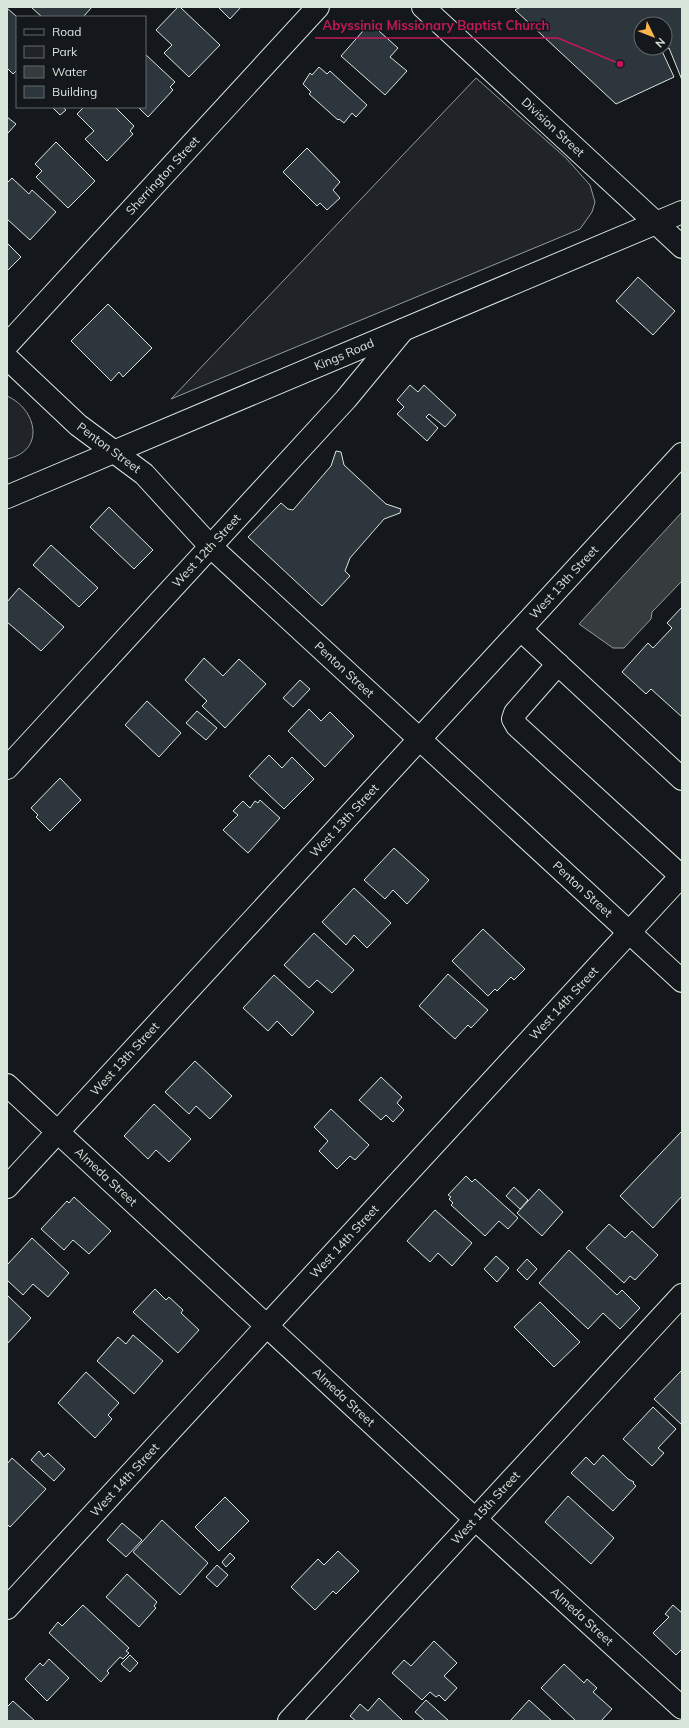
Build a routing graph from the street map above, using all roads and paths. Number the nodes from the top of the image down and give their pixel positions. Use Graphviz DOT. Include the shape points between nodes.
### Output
graph roads {
  1 [pos="318,7"];
  2 [pos="423,7"];
  3 [pos="682,212"];
  4 [pos="656,223"];
  5 [pos="682,247"];
  6 [pos="402,330"];
  7 [pos="7,345"];
  8 [pos="7,358"];
  9 [pos="114,452"];
  10 [pos="682,454"];
  11 [pos="7,497"];
  12 [pos="210,546"];
  13 [pos="521,630"];
  14 [pos="558,664"];
  15 [pos="419,740"];
  16 [pos="7,768"];
  17 [pos="682,779"];
  18 [pos="682,876"];
  19 [pos="629,932"];
  20 [pos="682,981"];
  21 [pos="7,1085"];
  22 [pos="58,1132"];
  23 [pos="7,1187"];
  24 [pos="682,1295"];
  25 [pos="267,1325"];
  26 [pos="475,1519"];
  27 [pos="7,1608"];
  28 [pos="682,1708"];
  29 [pos="682,1716"];
  30 [pos="289,1721"];
  31 [pos="678,1721"];
  1 -- 7 [label="street, Sherrington Street"];
  2 -- 4 [label="street, Division Street"];
  3 -- 4 [label="street, Kings Road"];
  4 -- 5 [label="street, Division Street"];
  4 -- 6 [label="street, Kings Road"];
  6 -- 9 [label="street, Kings Road"];
  6 -- 12 [label="street, West 12th Street" via="346,399"];
  8 -- 9 [label="street, Penton Street" via="78,425"];
  9 -- 11 [label="street, Kings Road"];
  9 -- 12 [label="street, Penton Street" via="144,474"];
  10 -- 13 [label="street, West 13th Street"];
  12 -- 15 [label="street, Penton Street"];
  12 -- 16 [label="street, West 12th Street"];
  13 -- 14 [label="street"];
  13 -- 15 [label="street, West 13th Street"];
  14 -- 17 [label="street"];
  14 -- 18 [label="street" via="515,713 513,719 517,726"];
  15 -- 19 [label="street, Penton Street"];
  15 -- 22 [label="street, West 13th Street"];
  18 -- 19 [label="street, West 14th Street"];
  19 -- 20 [label="street, Penton Street"];
  19 -- 25 [label="street, West 14th Street"];
  21 -- 22 [label="street, Almeda Street"];
  22 -- 23 [label="street, West 13th Street"];
  22 -- 25 [label="street, Almeda Street"];
  24 -- 26 [label="street, West 15th Street"];
  25 -- 26 [label="street, Almeda Street"];
  25 -- 27 [label="street, West 14th Street"];
  26 -- 28 [label="street, Almeda Street"];
  26 -- 30 [label="street, West 15th Street"];
  29 -- 31 [label="street"];
}
